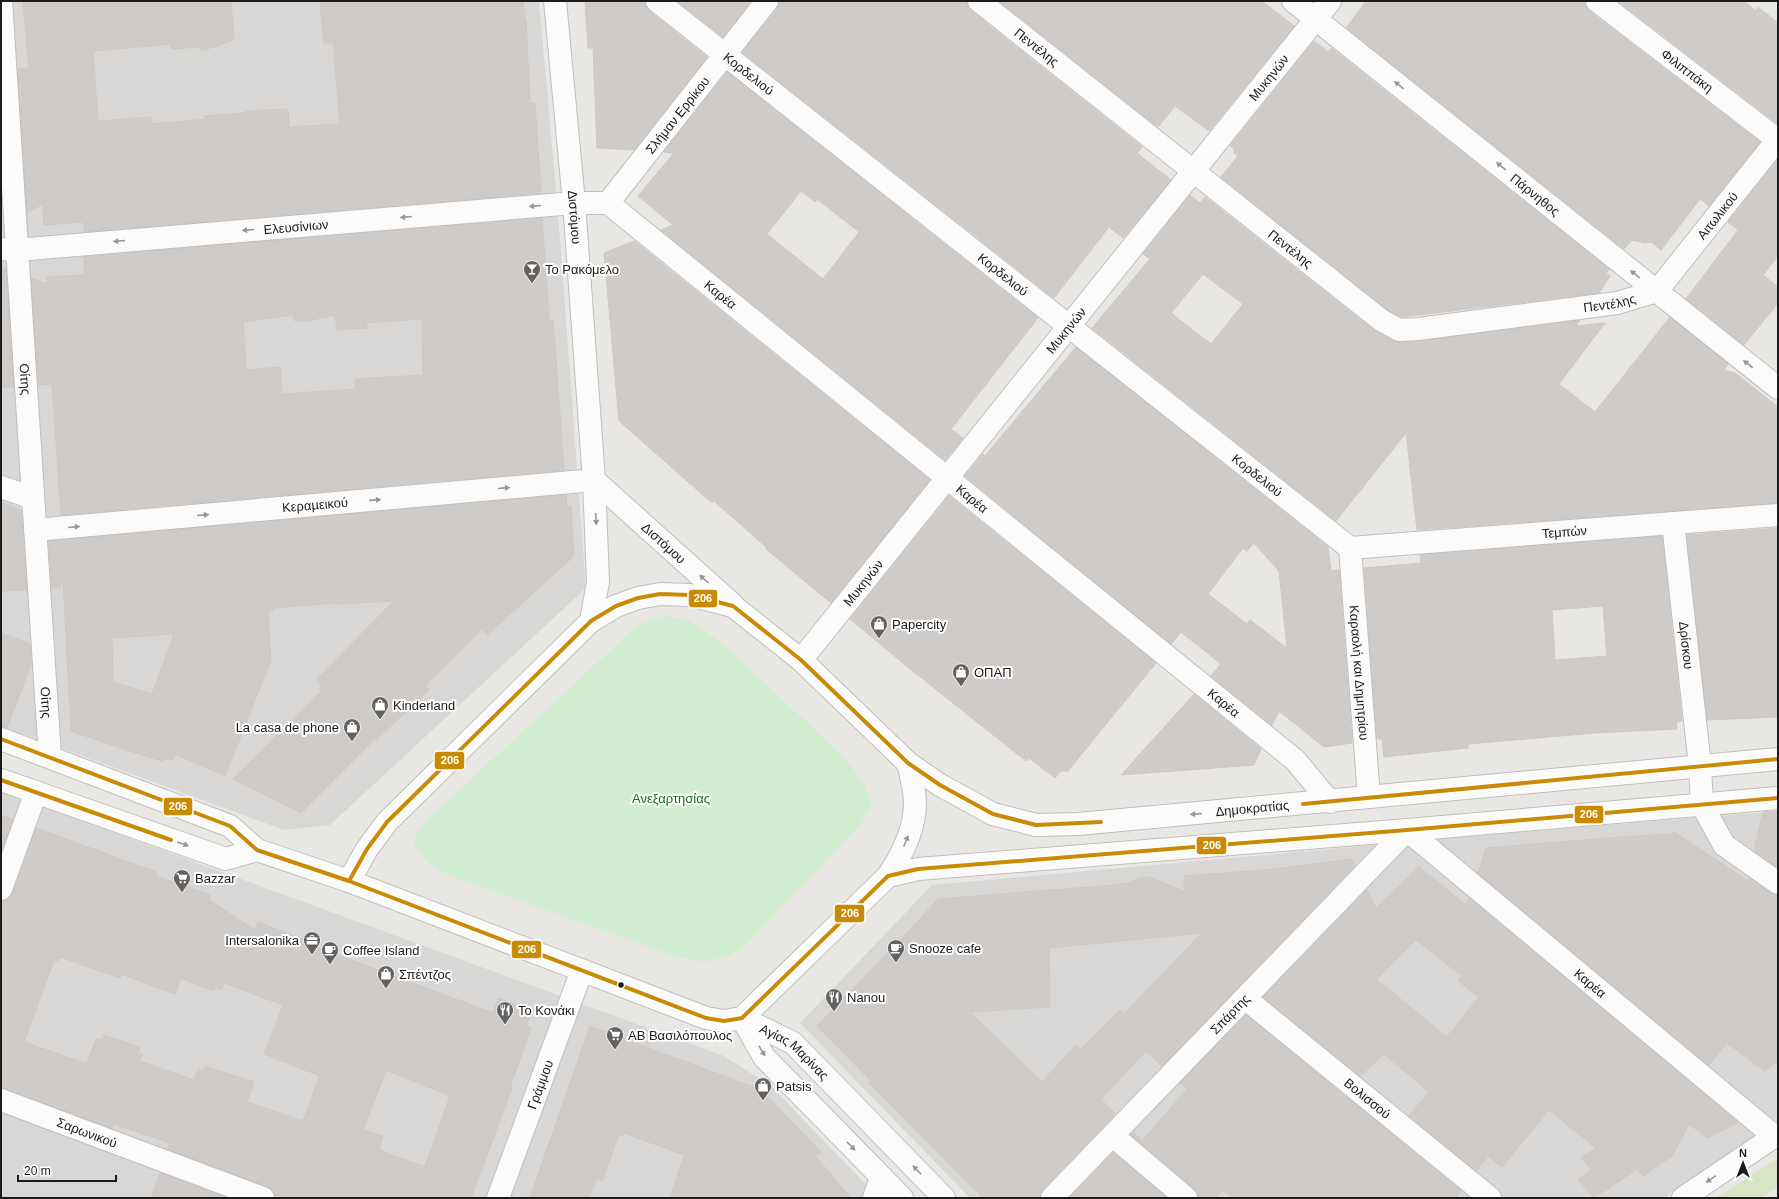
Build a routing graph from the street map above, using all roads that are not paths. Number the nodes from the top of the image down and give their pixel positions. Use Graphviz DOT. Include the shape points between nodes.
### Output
graph roads {
  1 [pos="1,1"];
  2 [pos="555,1"];
  3 [pos="657,1"];
  4 [pos="767,1"];
  5 [pos="979,1"];
  6 [pos="1293,1"];
  7 [pos="1330,1"];
  8 [pos="1598,1"];
  9 [pos="1315,19"];
  10 [pos="725,54"];
  11 [pos="1778,139"];
  12 [pos="1193,171"];
  13 [pos="574,203"];
  14 [pos="608,203"];
  15 [pos="9,249"];
  16 [pos="1657,291"];
  17 [pos="1069,326"];
  18 [pos="1778,388"];
  19 [pos="947,478"];
  20 [pos="594,480"];
  21 [pos="1,487"];
  22 [pos="33,498"];
  23 [pos="1778,515"];
  24 [pos="1672,523"];
  25 [pos="35,530"];
  26 [pos="1350,548"];
  27 [pos="733,606"];
  28 [pos="591,621"];
  29 [pos="801,660"];
  30 [pos="1,739"];
  31 [pos="50,757"];
  32 [pos="1778,759"];
  33 [pos="908,763"];
  34 [pos="1700,766"];
  35 [pos="1,780"];
  36 [pos="36,792"];
  37 [pos="1369,797"];
  38 [pos="1778,798"];
  39 [pos="1330,802"];
  40 [pos="1702,805"];
  41 [pos="1407,830"];
  42 [pos="257,850"];
  43 [pos="888,876"];
  44 [pos="349,881"];
  45 [pos="1778,883"];
  46 [pos="1,889"];
  47 [pos="582,970"];
  48 [pos="1246,999"];
  49 [pos="742,1018"];
  50 [pos="1,1100"];
  51 [pos="1776,1135"];
  52 [pos="1113,1136"];
  53 [pos="881,1177"];
  54 [pos="263,1198"];
  55 [pos="498,1198"];
  56 [pos="874,1198"];
  57 [pos="902,1198"];
  58 [pos="944,1198"];
  59 [pos="1052,1198"];
  60 [pos="1186,1198"];
  61 [pos="1490,1198"];
  62 [pos="1683,1198"];
  1 -- 15 [label="street, Οίτης"];
  2 -- 13 [label="street, Διστόμου"];
  3 -- 10 [label="street, Κορδελιού"];
  4 -- 10 [label="street, Σλήμαν Ερρίκου"];
  5 -- 12 [label="street, Πεντέλης"];
  6 -- 9 [label="street, Πάρνηθος"];
  7 -- 9 [label="street, Μυκηνών"];
  8 -- 11 [label="street, Φιλιππάκη"];
  9 -- 12 [label="street, Μυκηνών"];
  16 -- 9 [label="street, Πάρνηθος, one-way"];
  10 -- 14 [label="street, Σλήμαν Ερρίκου"];
  10 -- 17 [label="street, Κορδελιού"];
  11 -- 16 [label="street, Αιτωλικού"];
  12 -- 16 [label="street, Πεντέλης" via="1381,320 1399,330 1617,303"];
  12 -- 17 [label="street, Μυκηνών"];
  13 -- 14 [label="street"];
  13 -- 15 [label="street, Ελευσίνιων, one-way"];
  13 -- 20 [label="street, Διστόμου"];
  14 -- 19 [label="street, Καρέα"];
  15 -- 22 [label="street, Οίτης"];
  18 -- 16 [label="street, Πάρνηθος, one-way"];
  17 -- 19 [label="street, Μυκηνών"];
  17 -- 26 [label="street, Κορδελιού"];
  19 -- 29 [label="street, Μυκηνών"];
  19 -- 39 [label="street, Καρέα" via="1295,760"];
  25 -- 20 [label="street, Κεραµεικού, one-way"];
  27 -- 20 [label="street, Διστόμου, one-way"];
  20 -- 28 [label="street, Διστόμου, one-way" via="598,582"];
  21 -- 22 [label="street"];
  22 -- 25 [label="street, Οίτης"];
  23 -- 24 [label="street, Τεμπών"];
  24 -- 26 [label="street, Τεμπών"];
  24 -- 34 [label="street, Δρίσκου"];
  25 -- 31 [label="street, Οίτης"];
  26 -- 37 [label="street, Καραολή και Δημητρίου"];
  27 -- 28 [label="street" via="690,595 660,594 616,606"];
  27 -- 29 [label="street, Διστόμου"];
  28 -- 44 [label="street" via="387,822 366,849"];
  29 -- 33 [label="street, Δημοκρατίας"];
  30 -- 31 [label="street"];
  31 -- 42 [label="street" via="230,826"];
  32 -- 34 [label="street, Δημοκρατίας"];
  39 -- 33 [label="street, Δημοκρατίας, one-way" via="1078,824 1036,825 993,814 940,785"];
  43 -- 33 [label="street, one-way" via="899,860 910,832 915,803"];
  34 -- 37 [label="street, Δημοκρατίας"];
  34 -- 40 [label="street, Δρίσκου"];
  35 -- 36 [label="street"];
  36 -- 42 [label="street, one-way" via="226,859"];
  36 -- 46 [label="street"];
  37 -- 39 [label="street, Δημοκρατίας"];
  38 -- 40 [label="street"];
  40 -- 41 [label="street"];
  40 -- 45 [label="street" via="1724,845"];
  41 -- 43 [label="street" via="918,869"];
  41 -- 48 [label="street, Σπάρτης"];
  41 -- 51 [label="street, Καρέα"];
  42 -- 44 [label="street"];
  43 -- 49 [label="street"];
  44 -- 47 [label="street"];
  47 -- 49 [label="street" via="706,1018 724,1021"];
  47 -- 55 [label="street, Γράμμου"];
  48 -- 52 [label="street, Σπάρτης"];
  48 -- 61 [label="street, Βολισσού"];
  49 -- 53 [label="street, Αγίας Μαρίνας, one-way" via="764,1057"];
  58 -- 49 [label="street, Αγίας Μαρίνας, one-way" via="793,1043"];
  50 -- 54 [label="street, Σαρωνικού"];
  51 -- 62 [label="street, one-way"];
  52 -- 59 [label="street, Σπάρτης"];
  52 -- 60 [label="street"];
  53 -- 56 [label="street"];
  53 -- 57 [label="street, Αγίας Μαρίνας"];
}
